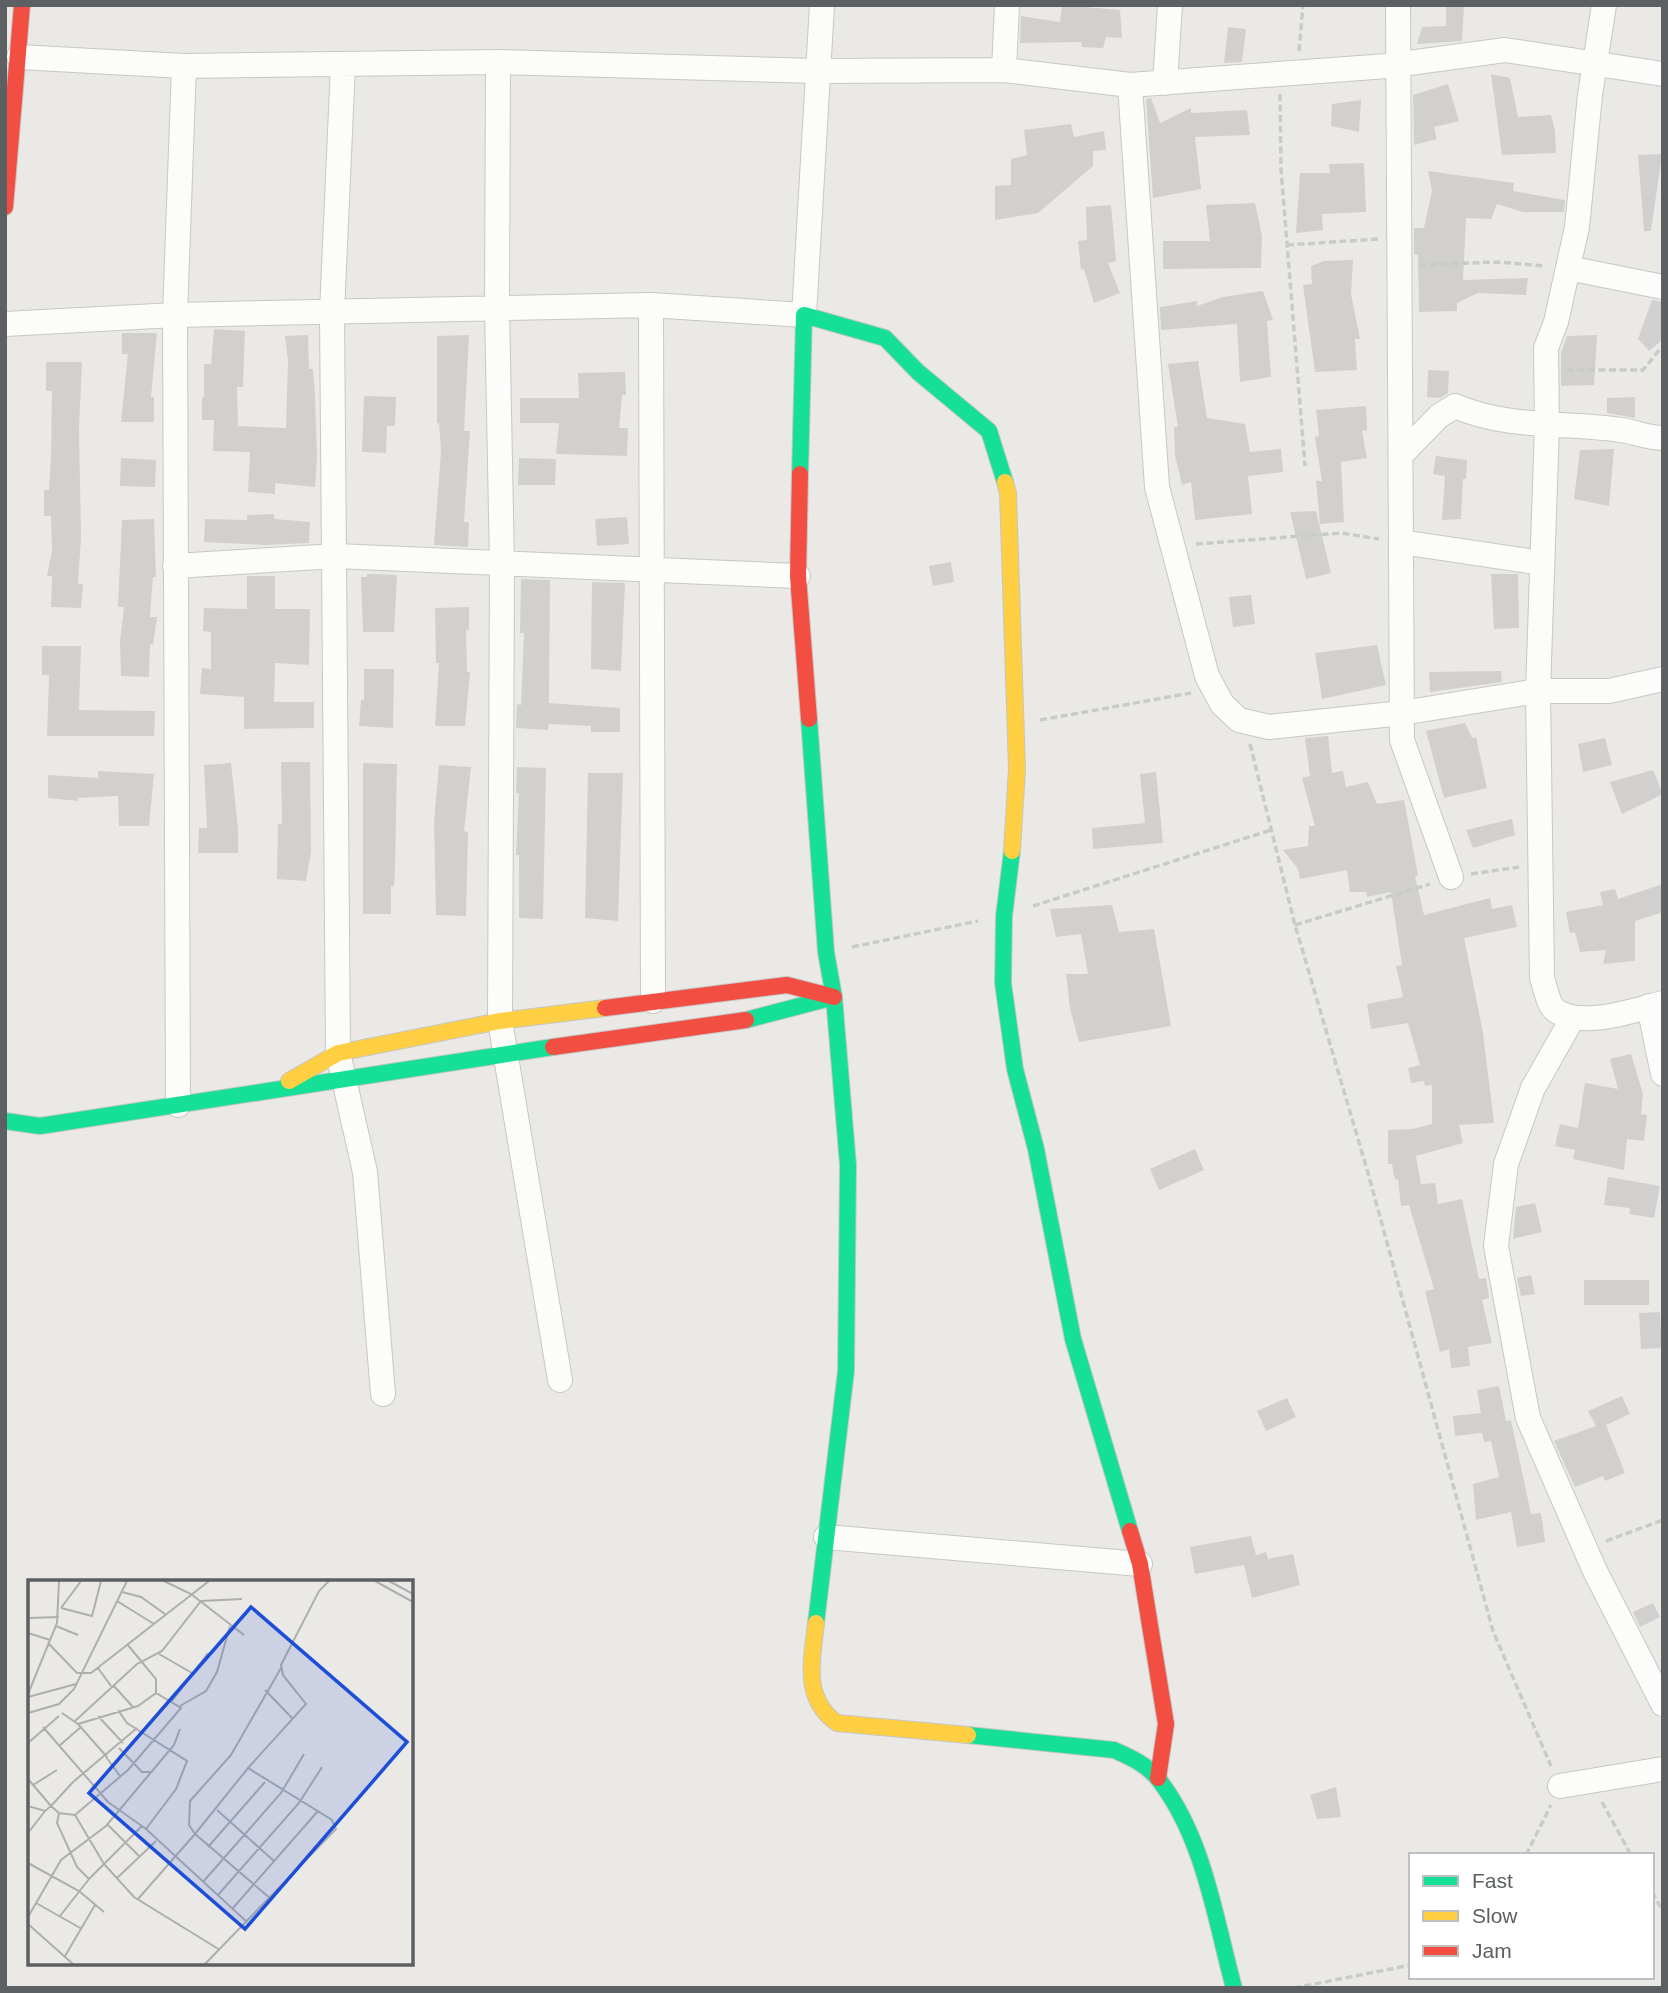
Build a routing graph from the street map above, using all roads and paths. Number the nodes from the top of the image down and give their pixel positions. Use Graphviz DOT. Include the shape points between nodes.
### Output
graph roads {
  1 [pos="22,5"];
  2 [pos="822,5"];
  3 [pos="1007,5"];
  4 [pos="1170,5"];
  5 [pos="1303,5"];
  6 [pos="1398,5"];
  7 [pos="1604,5"];
  8 [pos="19,57"];
  9 [pos="498,62"];
  10 [pos="1399,64"];
  11 [pos="1596,64"];
  12 [pos="344,65"];
  13 [pos="184,66"];
  14 [pos="1004,70"];
  15 [pos="817,71"];
  16 [pos="1663,74"];
  17 [pos="1288,75"];
  18 [pos="1165,83"];
  19 [pos="1130,85"];
  20 [pos="5,207"];
  21 [pos="1400,238"];
  22 [pos="1287,245"];
  23 [pos="1400,266"];
  24 [pos="1568,268"];
  25 [pos="1663,287"];
  26 [pos="651,305"];
  27 [pos="498,308"];
  28 [pos="332,312"];
  29 [pos="174,315"];
  30 [pos="804,315"];
  31 [pos="5,324"];
  32 [pos="1663,349"];
  33 [pos="1547,369"];
  34 [pos="1547,426"];
  35 [pos="1663,438"];
  36 [pos="1401,455"];
  37 [pos="1305,466"];
  38 [pos="1401,542"];
  39 [pos="1172,546"];
  40 [pos="336,556"];
  41 [pos="1542,563"];
  42 [pos="502,565"];
  43 [pos="175,566"];
  44 [pos="654,569"];
  45 [pos="798,576"];
  46 [pos="1663,679"];
  47 [pos="1214,689"];
  48 [pos="1538,691"];
  49 [pos="1402,713"];
  50 [pos="1245,722"];
  51 [pos="1016,725"];
  52 [pos="1271,830"];
  53 [pos="1540,863"];
  54 [pos="1451,877"];
  55 [pos="1003,916"];
  56 [pos="1295,925"];
  57 [pos="826,952"];
  58 [pos="834,997"];
  59 [pos="653,1001"];
  60 [pos="1656,1004"];
  61 [pos="1572,1019"];
  62 [pos="500,1021"];
  63 [pos="338,1053"];
  64 [pos="506,1053"];
  65 [pos="1663,1074"];
  66 [pos="344,1080"];
  67 [pos="281,1086"];
  68 [pos="178,1105"];
  69 [pos="5,1121"];
  70 [pos="560,1380"];
  71 [pos="383,1394"];
  72 [pos="1663,1520"];
  73 [pos="826,1537"];
  74 [pos="1586,1549"];
  75 [pos="1140,1564"];
  76 [pos="1663,1704"];
  77 [pos="1663,1769"];
  78 [pos="1158,1777"];
  79 [pos="1590,1781"];
  80 [pos="1560,1786"];
  81 [pos="1527,1853"];
  82 [pos="1630,1853"];
  83 [pos="1654,1895"];
  84 [pos="1663,1911"];
  85 [pos="1409,1965"];
  86 [pos="1234,1988"];
  87 [pos="1294,1988"];
  1 -- 8 [label="main road"];
  2 -- 15 [label="street"];
  3 -- 14 [label="street"];
  4 -- 18 [label="street"];
  5 -- 17 [label="path"];
  6 -- 10 [label="street"];
  7 -- 11 [label="street"];
  8 -- 13 [label="street"];
  8 -- 20 [label="main road"];
  9 -- 12 [label="street"];
  9 -- 15 [label="street"];
  9 -- 27 [label="street"];
  10 -- 11 [label="street" via="1505,50"];
  10 -- 17 [label="street"];
  10 -- 21 [label="street"];
  11 -- 16 [label="street"];
  11 -- 24 [label="street"];
  12 -- 13 [label="street"];
  12 -- 28 [label="street"];
  13 -- 29 [label="street"];
  14 -- 15 [label="street"];
  14 -- 19 [label="street"];
  15 -- 30 [label="street"];
  17 -- 18 [label="street"];
  17 -- 22 [label="path" via="1281,169"];
  18 -- 19 [label="street"];
  19 -- 39 [label="street" via="1157,487"];
  21 -- 22 [label="path"];
  21 -- 23 [label="street"];
  22 -- 37 [label="path"];
  23 -- 24 [label="path" via="1499,262"];
  23 -- 36 [label="street"];
  24 -- 25 [label="street"];
  24 -- 33 [label="street" via="1546,348"];
  26 -- 27 [label="street"];
  26 -- 30 [label="street"];
  26 -- 44 [label="street"];
  27 -- 28 [label="street"];
  27 -- 42 [label="street"];
  28 -- 29 [label="street"];
  28 -- 40 [label="street"];
  29 -- 31 [label="street"];
  29 -- 43 [label="street"];
  30 -- 45 [label="main road"];
  30 -- 51 [label="main road" via="885,338 989,431 1008,493"];
  32 -- 33 [label="path" via="1643,370"];
  33 -- 34 [label="street"];
  34 -- 35 [label="street" via="1623,430"];
  34 -- 36 [label="street" via="1455,407 1439,416"];
  34 -- 41 [label="street"];
  36 -- 38 [label="street"];
  38 -- 39 [label="path" via="1341,533"];
  38 -- 41 [label="street"];
  38 -- 49 [label="street"];
  39 -- 47 [label="street"];
  40 -- 42 [label="street"];
  40 -- 43 [label="street"];
  40 -- 63 [label="street"];
  41 -- 48 [label="street"];
  42 -- 44 [label="street"];
  42 -- 62 [label="street"];
  43 -- 68 [label="street"];
  44 -- 45 [label="street"];
  44 -- 59 [label="street"];
  45 -- 57 [label="main road"];
  46 -- 48 [label="street" via="1609,691"];
  47 -- 50 [label="street" via="1222,704"];
  47 -- 51 [label="path"];
  48 -- 49 [label="street"];
  48 -- 53 [label="street"];
  49 -- 50 [label="street" via="1269,727"];
  49 -- 54 [label="street" via="1402,740"];
  50 -- 52 [label="path"];
  51 -- 55 [label="main road" via="1012,852"];
  52 -- 55 [label="path"];
  52 -- 56 [label="path"];
  53 -- 54 [label="path"];
  53 -- 61 [label="street" via="1542,978 1553,1007"];
  54 -- 56 [label="path"];
  55 -- 57 [label="path"];
  55 -- 75 [label="main road" via="1003,983 1015,1069 1036,1149 1073,1339"];
  56 -- 80 [label="path" via="1493,1631"];
  57 -- 58 [label="main road"];
  58 -- 59 [label="main road" via="787,985"];
  58 -- 64 [label="main road" via="788,1013"];
  58 -- 73 [label="main road" via="848,1165 846,1371"];
  59 -- 62 [label="main road"];
  60 -- 61 [label="street"];
  60 -- 65 [label="street"];
  61 -- 74 [label="street" via="1533,1088 1506,1164 1496,1246 1528,1418"];
  62 -- 63 [label="main road"];
  62 -- 64 [label="street"];
  63 -- 66 [label="street"];
  63 -- 67 [label="main road"];
  64 -- 66 [label="main road"];
  64 -- 70 [label="street"];
  66 -- 67 [label="main road"];
  66 -- 71 [label="street" via="365,1172"];
  67 -- 68 [label="main road"];
  68 -- 69 [label="main road" via="40,1126"];
  72 -- 74 [label="path"];
  73 -- 75 [label="street"];
  73 -- 78 [label="main road" via="810,1678 825,1716 837,1723 1114,1750"];
  74 -- 76 [label="street"];
  75 -- 78 [label="main road" via="1166,1724"];
  77 -- 79 [label="street"];
  78 -- 86 [label="main road" via="1192,1834"];
  79 -- 80 [label="street"];
  79 -- 82 [label="path"];
  80 -- 81 [label="path"];
  83 -- 84 [label="path"];
  85 -- 87 [label="path"];
}
